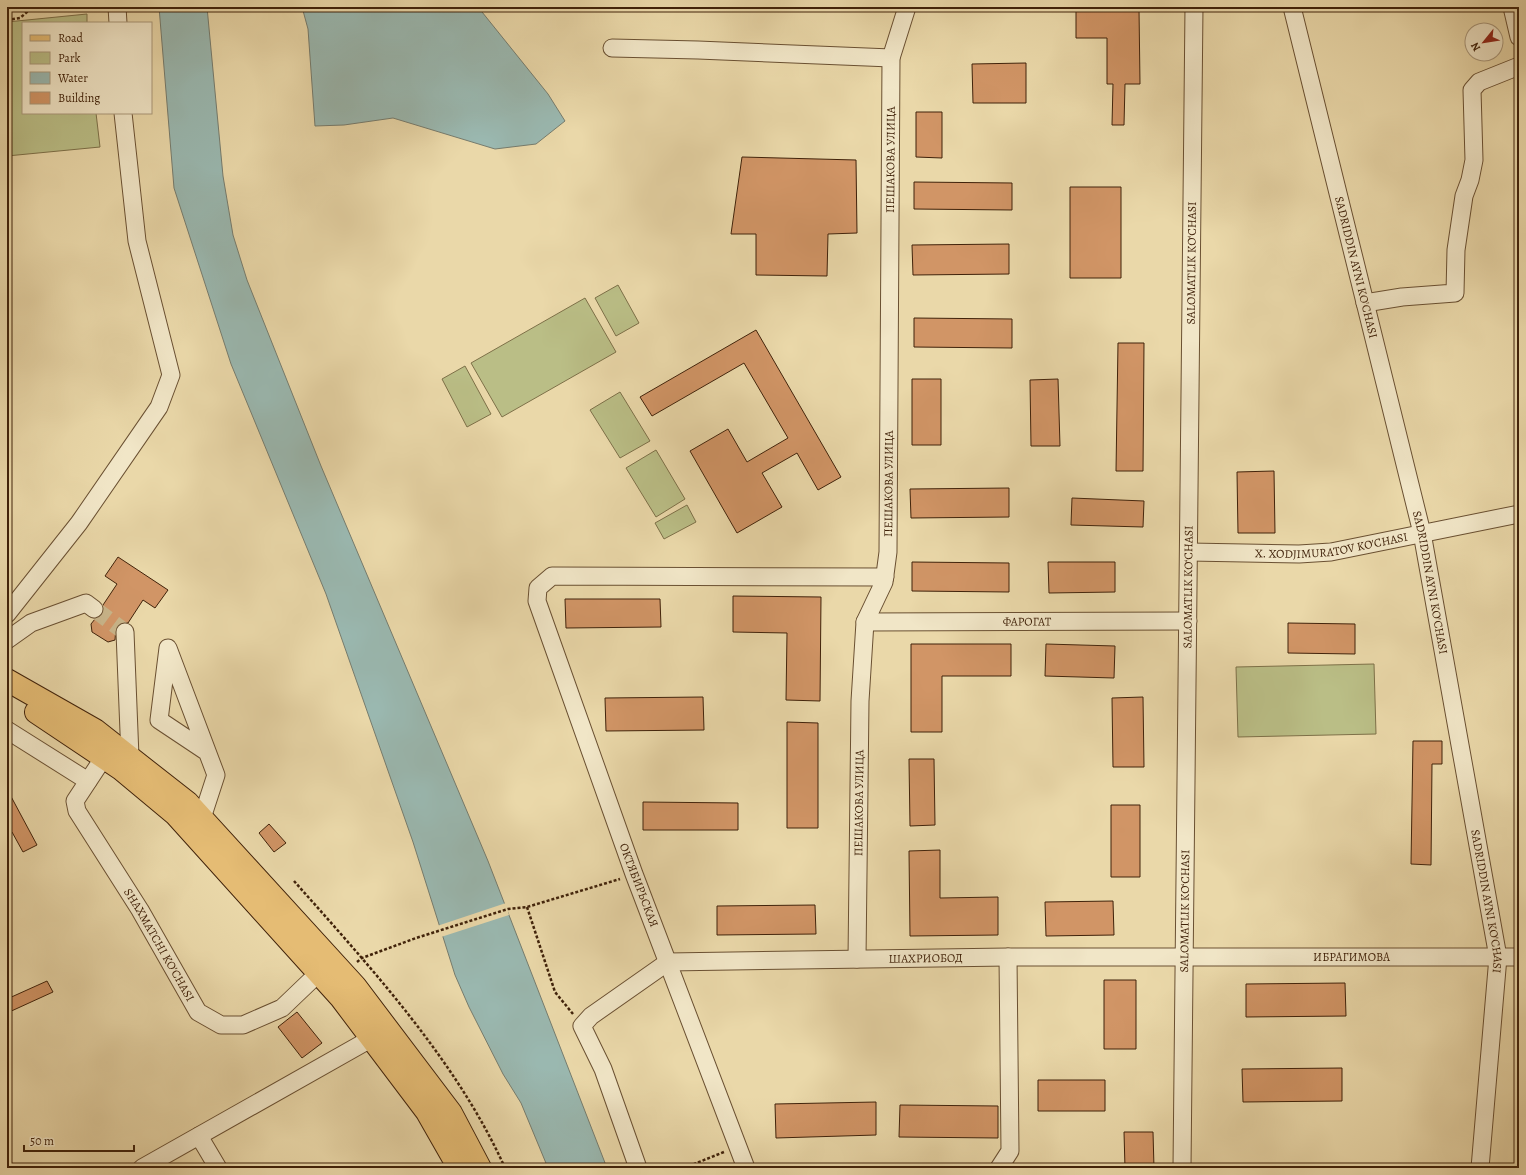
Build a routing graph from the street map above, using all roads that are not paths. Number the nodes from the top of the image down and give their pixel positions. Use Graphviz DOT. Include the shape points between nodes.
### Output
graph roads {
  1 [pos="117,7"];
  2 [pos="907,7"];
  3 [pos="1194,7"];
  4 [pos="1292,7"];
  5 [pos="1512,7"];
  6 [pos="118,22"];
  7 [pos="1519,37"];
  8 [pos="612,48"];
  9 [pos="891,58"];
  10 [pos="1519,66"];
  11 [pos="123,114"];
  12 [pos="1365,303"];
  13 [pos="1519,514"];
  14 [pos="1422,533"];
  15 [pos="1189,552"];
  16 [pos="885,577"];
  17 [pos="94,609"];
  18 [pos="7,614"];
  19 [pos="1188,621"];
  20 [pos="865,622"];
  21 [pos="125,632"];
  22 [pos="7,640"];
  23 [pos="7,680"];
  24 [pos="7,696"];
  25 [pos="7,730"];
  26 [pos="207,752"];
  27 [pos="118,761"];
  28 [pos="88,780"];
  29 [pos="202,818"];
  30 [pos="1008,957"];
  31 [pos="1498,957"];
  32 [pos="1183,958"];
  33 [pos="1519,958"];
  34 [pos="856,959"];
  35 [pos="668,962"];
  36 [pos="331,969"];
  37 [pos="380,1034"];
  38 [pos="199,1136"];
  39 [pos="142,1168"];
  40 [pos="218,1168"];
  41 [pos="459,1168"];
  42 [pos="480,1168"];
  43 [pos="638,1168"];
  44 [pos="746,1168"];
  45 [pos="998,1168"];
  46 [pos="1182,1168"];
  47 [pos="1480,1168"];
  1 -- 6 [label="street"];
  2 -- 9 [label="street, ПЕШАКОВА УЛИЦА"];
  3 -- 15 [label="street, SALOMATLIK KO‘CHASI"];
  4 -- 12 [label="street, SADRIDDIN AYNI KO'CHASI"];
  5 -- 7 [label="street"];
  8 -- 9 [label="street"];
  9 -- 16 [label="street, ПЕШАКОВА УЛИЦА" via="888,552"];
  10 -- 12 [label="street" via="1479,82 1472,90 1474,160 1464,196 1456,250 1455,293"];
  11 -- 18 [label="street" via="137,241 171,375 159,407 79,523"];
  12 -- 14 [label="street, SADRIDDIN AYNI KO'CHASI"];
  13 -- 14 [label="street, X. XODJIMURATOV KO'CHASI"];
  14 -- 15 [label="street, X. XODJIMURATOV KO'CHASI" via="1331,552"];
  14 -- 31 [label="street, SADRIDDIN AYNI KO'CHASI"];
  15 -- 19 [label="street, SALOMATLIK KO‘CHASI"];
  16 -- 20 [label="street, ПЕШАКОВА УЛИЦА"];
  16 -- 35 [label="street, ОКТЯБИРЬСКАЯ" via="552,576 538,588 537,601"];
  17 -- 22 [label="street" via="86,603 31,623"];
  19 -- 20 [label="street, ФАРОГАТ"];
  19 -- 32 [label="street, SALOMATLIK KO‘CHASI"];
  20 -- 34 [label="street, ПЕШАКОВА УЛИЦА" via="860,701"];
  21 -- 27 [label="street"];
  23 -- 27 [label="main road" via="95,730"];
  24 -- 27 [label="main road"];
  25 -- 28 [label="street"];
  26 -- 26 [label="street" via="188,700 168,648 159,720"];
  26 -- 29 [label="street" via="216,775"];
  27 -- 28 [label="street, SHAXMATCHI KO'CHASI"];
  27 -- 29 [label="main road" via="188,803"];
  27 -- 36 [label="main road"];
  28 -- 36 [label="street, SHAXMATCHI KO'CHASI" via="75,801 77,811 140,910 198,1012 221,1025 243,1025 282,1008"];
  29 -- 36 [label="main road"];
  30 -- 32 [label="street, ШАХРИОБОД"];
  30 -- 34 [label="street, ШАХРИОБОД"];
  30 -- 45 [label="street" via="1010,1151"];
  31 -- 32 [label="street, ИБРАГИМОВА"];
  31 -- 33 [label="street, ИБРАГИМОВА"];
  31 -- 47 [label="street, SADRIDDIN AYNI KO'CHASI"];
  32 -- 46 [label="street, SALOMATLIK KO‘CHASI"];
  34 -- 35 [label="street, ШАХРИОБОД"];
  35 -- 43 [label="street" via="591,1016 582,1026 603,1069"];
  35 -- 44 [label="street, ОКТЯБИРЬСКАЯ"];
  36 -- 37 [label="main road" via="341,998"];
  37 -- 38 [label="street"];
  37 -- 41 [label="main road"];
  37 -- 42 [label="main road" via="451,1113"];
  38 -- 39 [label="street"];
  38 -- 40 [label="street"];
}
